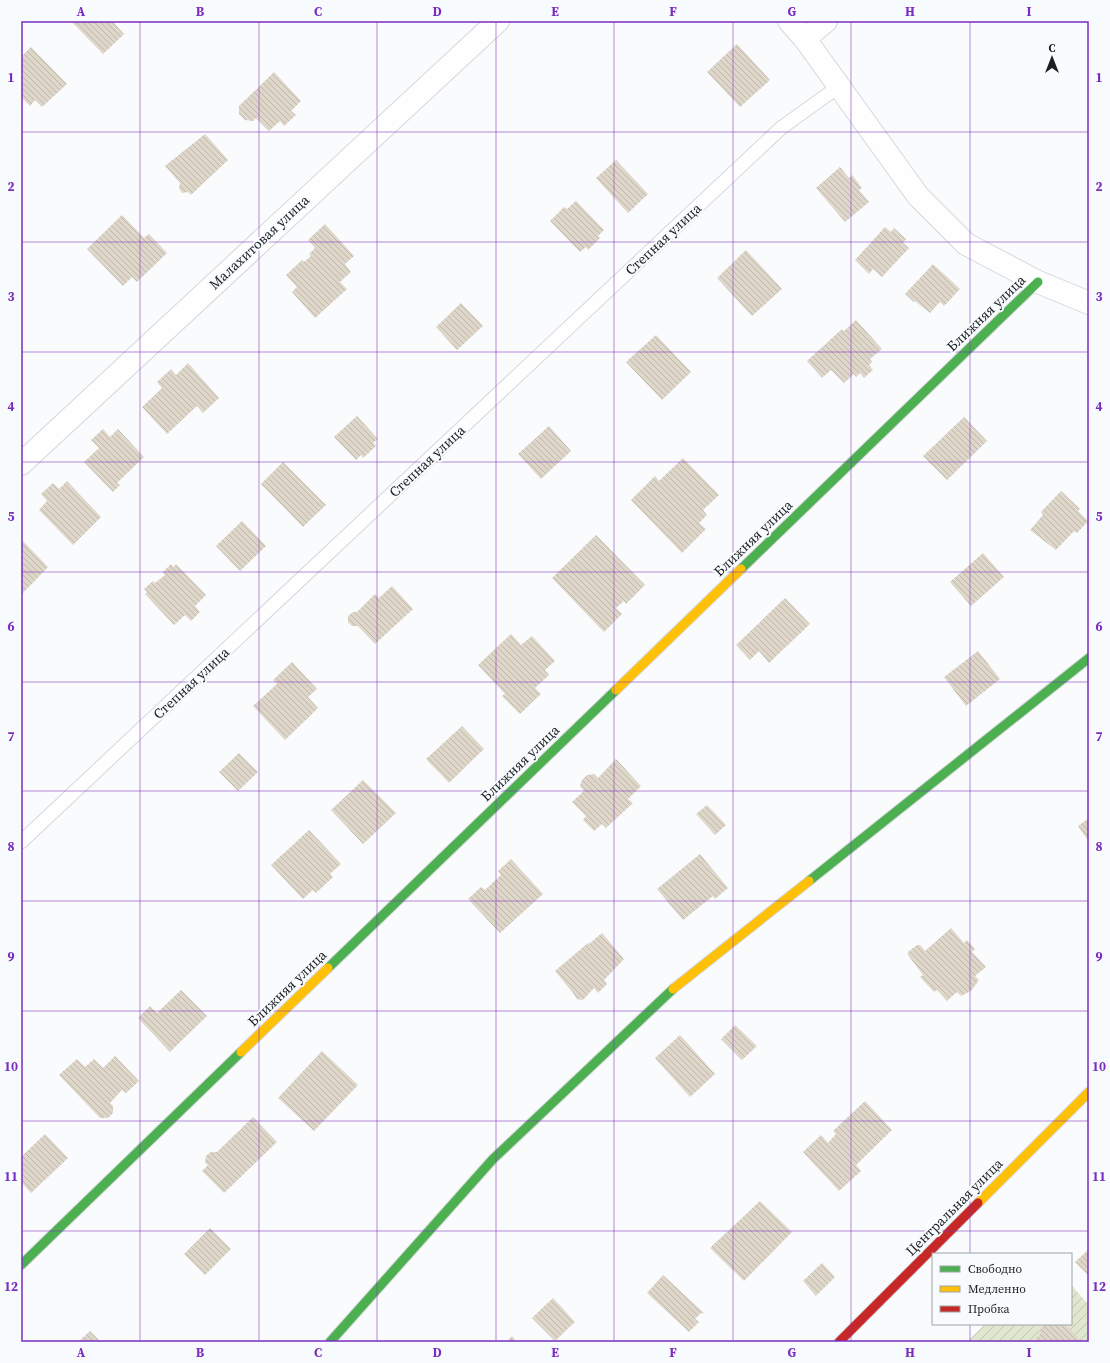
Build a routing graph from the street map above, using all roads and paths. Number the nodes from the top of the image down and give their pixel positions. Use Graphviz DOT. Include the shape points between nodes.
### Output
graph roads {
  1 [pos="498,21"];
  2 [pos="789,21"];
  3 [pos="826,21"];
  4 [pos="805,39"];
  5 [pos="838,87"];
  6 [pos="1038,282"];
  7 [pos="1089,303"];
  8 [pos="21,464"];
  9 [pos="1089,658"];
  10 [pos="21,842"];
  11 [pos="1089,1092"];
  12 [pos="21,1265"];
  13 [pos="330,1342"];
  14 [pos="839,1342"];
  1 -- 8 [label="street, Малахитовая улица"];
  2 -- 4 [label="street"];
  3 -- 4 [label="street"];
  4 -- 5 [label="street"];
  5 -- 6 [label="street" via="918,196 966,244"];
  5 -- 10 [label="lane, Степная улица" via="781,128"];
  6 -- 7 [label="street"];
  6 -- 12 [label="street, Ближняя улица"];
  9 -- 13 [label="street" via="673,989 493,1159"];
  11 -- 14 [label="street, Центральная улица"];
}
